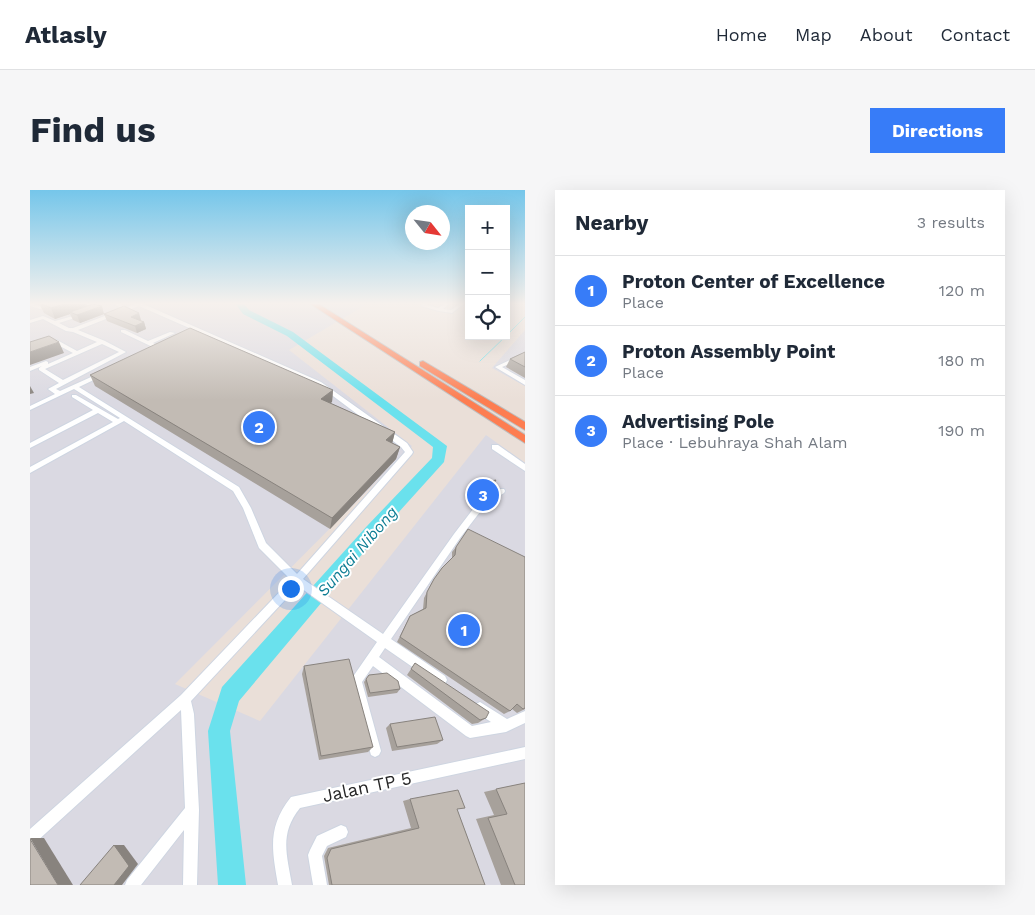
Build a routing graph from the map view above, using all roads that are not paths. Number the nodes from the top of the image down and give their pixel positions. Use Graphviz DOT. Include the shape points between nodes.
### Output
graph roads {
  1 [pos="87,335"];
  2 [pos="132,335"];
  3 [pos="166,335"];
  4 [pos="202,335"];
  5 [pos="362,335"];
  6 [pos="377,335"];
  7 [pos="103,342"];
  8 [pos="148,343"];
  9 [pos="166,344"];
  10 [pos="159,348"];
  11 [pos="30,351"];
  12 [pos="75,352"];
  13 [pos="150,352"];
  14 [pos="525,355"];
  15 [pos="30,369"];
  16 [pos="109,371"];
  17 [pos="62,382"];
  18 [pos="525,383"];
  19 [pos="74,391"];
  20 [pos="60,394"];
  21 [pos="30,408"];
  22 [pos="98,410"];
  23 [pos="485,416"];
  24 [pos="122,420"];
  25 [pos="525,427"];
  26 [pos="525,440"];
  27 [pos="525,445"];
  28 [pos="30,446"];
  29 [pos="495,447"];
  30 [pos="525,468"];
  31 [pos="30,470"];
  32 [pos="501,491"];
  33 [pos="301,583"];
  34 [pos="385,641"];
  35 [pos="372,659"];
  36 [pos="450,687"];
  37 [pos="185,699"];
  38 [pos="474,704"];
  39 [pos="525,717"];
  40 [pos="506,726"];
  41 [pos="375,751"];
  42 [pos="525,753"];
  43 [pos="192,810"];
  44 [pos="341,832"];
  45 [pos="30,838"];
  46 [pos="132,885"];
  47 [pos="190,885"];
  48 [pos="285,885"];
  49 [pos="320,885"];
  1 -- 7 [label="street"];
  2 -- 8 [label="street"];
  3 -- 8 [label="street"];
  4 -- 33 [label="lane" via="319,384 404,445 409,452"];
  5 -- 23 [label="highway"];
  6 -- 25 [label="highway"];
  7 -- 12 [label="street"];
  7 -- 17 [label="street" via="122,353"];
  8 -- 10 [label="street"];
  9 -- 10 [label="street"];
  10 -- 13 [label="street"];
  11 -- 12 [label="street" via="57,342"];
  12 -- 15 [label="street"];
  12 -- 17 [label="street" via="41,368"];
  14 -- 18 [label="street" via="498,367"];
  16 -- 19 [label="street"];
  17 -- 20 [label="street" via="52,389"];
  19 -- 20 [label="street"];
  19 -- 22 [label="street"];
  19 -- 24 [label="street"];
  20 -- 21 [label="street"];
  22 -- 24 [label="street"];
  22 -- 28 [label="street"];
  23 -- 26 [label="highway"];
  23 -- 27 [label="highway"];
  24 -- 31 [label="street"];
  24 -- 33 [label="street" via="236,489 248,508 262,545"];
  29 -- 30 [label="street"];
  32 -- 34 [label="lane" via="483,502"];
  33 -- 34 [label="street"];
  33 -- 37 [label="lane"];
  34 -- 35 [label="lane"];
  34 -- 36 [label="street"];
  35 -- 40 [label="street" via="470,732"];
  35 -- 41 [label="lane" via="356,681"];
  37 -- 43 [label="street"];
  37 -- 45 [label="street"];
  38 -- 40 [label="street"];
  39 -- 40 [label="street"];
  42 -- 48 [label="street, Jalan TP 5" via="296,802 286,813 278,836"];
  43 -- 46 [label="street"];
  43 -- 47 [label="street"];
  44 -- 49 [label="street" via="322,841 315,854"];
}
